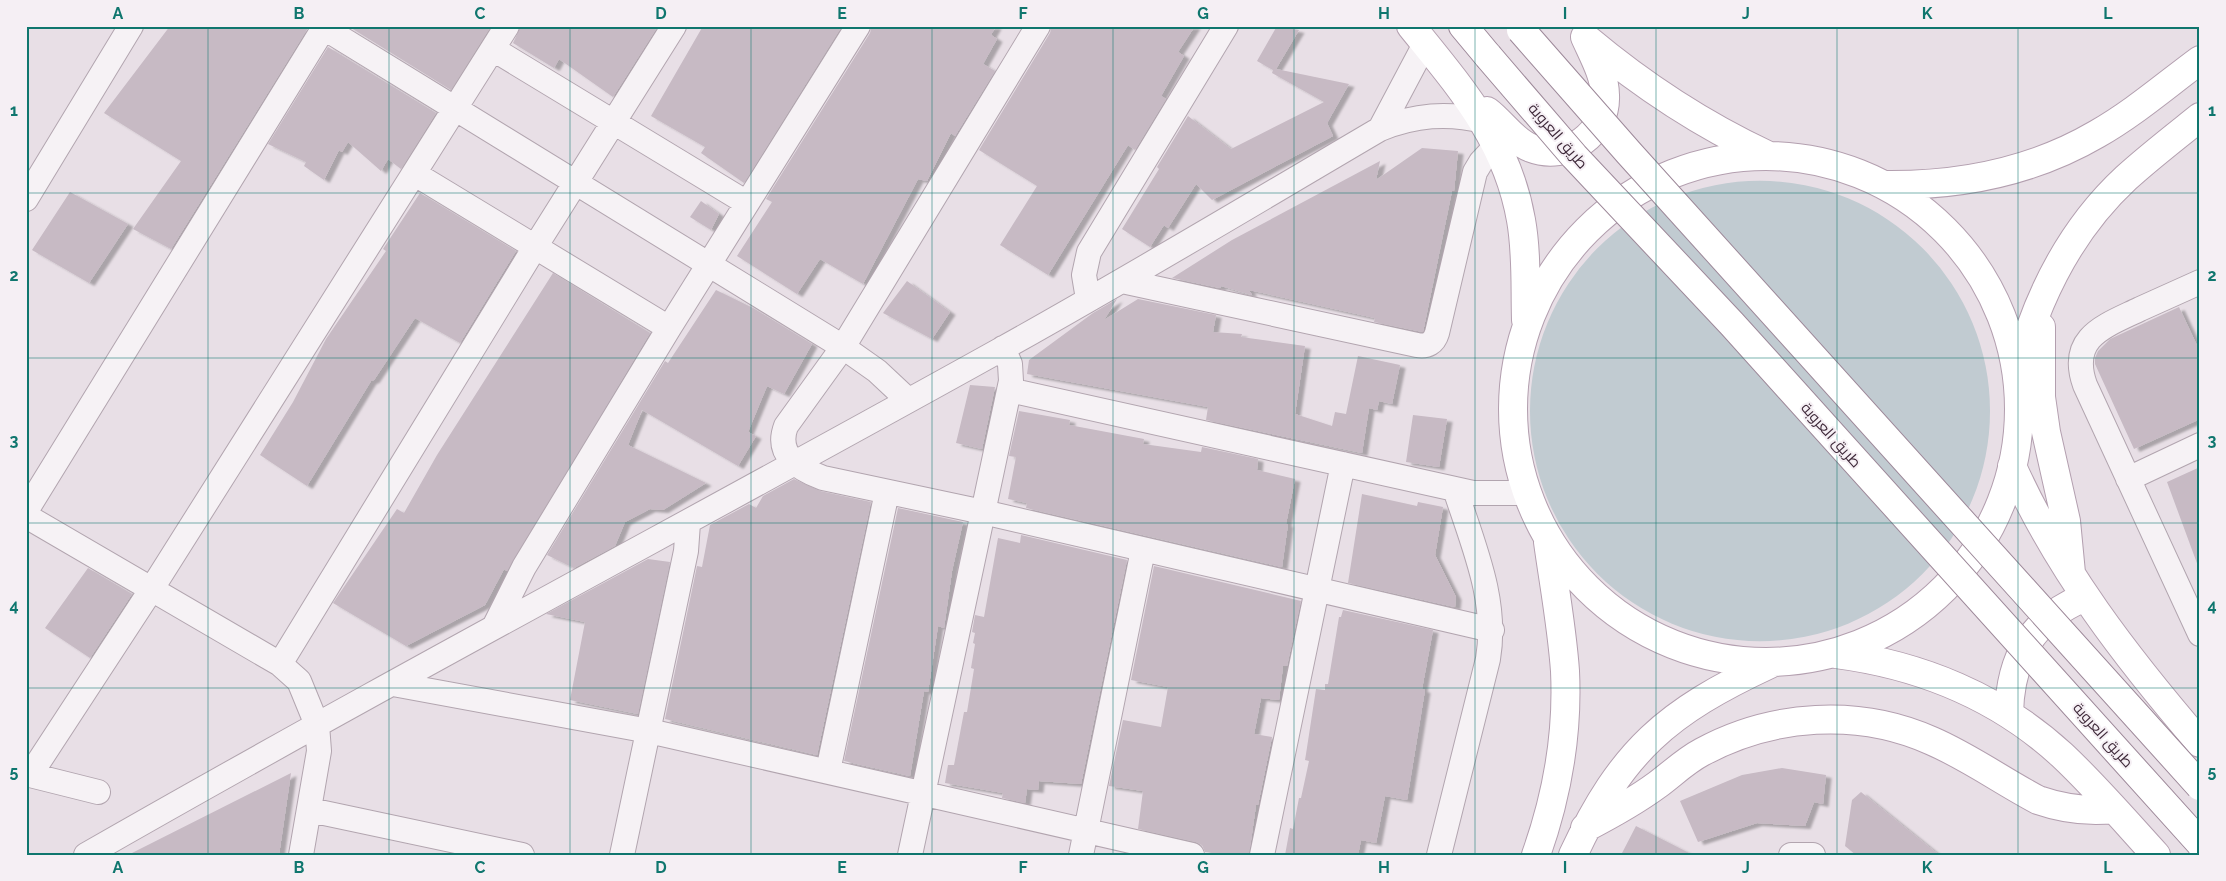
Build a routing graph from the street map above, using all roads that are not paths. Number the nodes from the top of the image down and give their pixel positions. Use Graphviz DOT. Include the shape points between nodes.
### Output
graph roads {
  1 [pos="131,26"];
  2 [pos="507,26"];
  3 [pos="674,26"];
  4 [pos="858,26"];
  5 [pos="1038,26"];
  6 [pos="1226,26"];
  7 [pos="1463,26"];
  8 [pos="323,27"];
  9 [pos="1520,28"];
  10 [pos="1580,32"];
  11 [pos="1418,35"];
  12 [pos="493,49"];
  13 [pos="2200,60"];
  14 [pos="1470,99"];
  15 [pos="456,109"];
  16 [pos="2200,117"];
  17 [pos="614,121"];
  18 [pos="1484,121"];
  19 [pos="1380,129"];
  20 [pos="1497,145"];
  21 [pos="1768,155"];
  22 [pos="415,174"];
  23 [pos="575,182"];
  24 [pos="1884,185"];
  25 [pos="26,199"];
  26 [pos="747,203"];
  27 [pos="535,247"];
  28 [pos="710,264"];
  29 [pos="1122,280"];
  30 [pos="2200,282"];
  31 [pos="2045,291"];
  32 [pos="1088,299"];
  33 [pos="668,328"];
  34 [pos="1526,331"];
  35 [pos="843,346"];
  36 [pos="1003,348"];
  37 [pos="2016,376"];
  38 [pos="1009,390"];
  39 [pos="908,400"];
  40 [pos="2200,445"];
  41 [pos="794,463"];
  42 [pos="1343,464"];
  43 [pos="2012,466"];
  44 [pos="2128,479"];
  45 [pos="1455,489"];
  46 [pos="887,492"];
  47 [pos="1527,493"];
  48 [pos="26,511"];
  49 [pos="983,512"];
  50 [pos="26,516"];
  51 [pos="688,523"];
  52 [pos="1547,536"];
  53 [pos="1143,550"];
  54 [pos="2078,587"];
  55 [pos="152,590"];
  56 [pos="1317,590"];
  57 [pos="2197,622"];
  58 [pos="495,625"];
  59 [pos="1492,630"];
  60 [pos="1832,654"];
  61 [pos="1772,663"];
  62 [pos="280,664"];
  63 [pos="393,684"];
  64 [pos="2009,714"];
  65 [pos="317,725"];
  66 [pos="649,731"];
  67 [pos="2200,743"];
  68 [pos="828,771"];
  69 [pos="28,774"];
  70 [pos="2200,786"];
  71 [pos="98,792"];
  72 [pos="923,793"];
  73 [pos="2114,809"];
  74 [pos="310,810"];
  75 [pos="1585,828"];
  76 [pos="1086,831"];
  77 [pos="2200,843"];
  78 [pos="86,855"];
  79 [pos="301,855"];
  80 [pos="522,855"];
  81 [pos="622,855"];
  82 [pos="910,855"];
  83 [pos="1081,855"];
  84 [pos="1192,855"];
  85 [pos="1262,855"];
  86 [pos="1439,855"];
  87 [pos="1536,855"];
  88 [pos="1573,855"];
  89 [pos="1790,855"];
  90 [pos="1813,855"];
  91 [pos="2156,855"];
  1 -- 25 [label="street"];
  2 -- 12 [label="street"];
  3 -- 17 [label="street"];
  4 -- 26 [label="street"];
  5 -- 35 [label="street"];
  6 -- 32 [label="street" via="1089,252 1084,275"];
  7 -- 77 [label="main road, طريق العروبة, bridge" via="1587,170 1732,324"];
  8 -- 15 [label="street"];
  8 -- 48 [label="street"];
  9 -- 70 [label="main road, bridge"];
  10 -- 14 [label="main road" via="1604,82 1604,108 1593,132 1572,148 1544,151 1531,148"];
  10 -- 21 [label="main road" via="1672,104"];
  11 -- 14 [label="main road"];
  11 -- 19 [label="street"];
  12 -- 15 [label="street"];
  12 -- 17 [label="street"];
  13 -- 24 [label="main road" via="2114,123 2048,158 1968,180"];
  14 -- 18 [label="main road"];
  15 -- 22 [label="street"];
  15 -- 23 [label="street"];
  16 -- 31 [label="main road" via="2126,178 2101,205 2074,241"];
  17 -- 23 [label="street"];
  17 -- 26 [label="street"];
  18 -- 19 [label="street" via="1432,115 1396,122"];
  18 -- 20 [label="main road"];
  19 -- 29 [label="street"];
  20 -- 29 [label="street" via="1475,172 1437,333 1428,345"];
  20 -- 34 [label="main road" via="1508,169 1521,221"];
  21 -- 24 [label="main road" via="1828,163"];
  21 -- 34 [label="main road" via="1740,157 1683,170 1631,195 1593,225 1566,254 1550,278"];
  22 -- 27 [label="street"];
  22 -- 55 [label="street"];
  23 -- 27 [label="street"];
  23 -- 28 [label="street"];
  24 -- 37 [label="main road" via="1934,219 1974,264 2002,318"];
  26 -- 28 [label="street"];
  27 -- 33 [label="street"];
  27 -- 62 [label="street"];
  28 -- 33 [label="street"];
  28 -- 35 [label="street"];
  29 -- 32 [label="street"];
  30 -- 44 [label="street" via="2102,326 2086,342 2082,352 2081,374"];
  31 -- 37 [label="main road" via="2033,318"];
  31 -- 54 [label="main road" via="2039,361 2041,396"];
  32 -- 36 [label="street"];
  33 -- 58 [label="street" via="524,567"];
  34 -- 47 [label="main road" via="1519,357 1513,412 1515,439"];
  35 -- 39 [label="street"];
  35 -- 41 [label="street" via="786,426 784,450"];
  36 -- 38 [label="street" via="1011,373"];
  36 -- 39 [label="street"];
  37 -- 43 [label="main road" via="2017,437"];
  38 -- 42 [label="street"];
  38 -- 49 [label="street"];
  39 -- 41 [label="street"];
  40 -- 44 [label="street"];
  41 -- 46 [label="street" via="823,478"];
  41 -- 51 [label="street"];
  42 -- 45 [label="street"];
  42 -- 56 [label="street"];
  43 -- 54 [label="main road" via="2039,523"];
  43 -- 60 [label="main road" via="1991,524 1958,574 1914,615 1888,631"];
  44 -- 57 [label="street"];
  45 -- 47 [label="street" via="1492,495"];
  45 -- 59 [label="street" via="1486,585"];
  46 -- 49 [label="street"];
  46 -- 68 [label="street"];
  47 -- 52 [label="main road"];
  49 -- 53 [label="street"];
  49 -- 72 [label="street"];
  50 -- 55 [label="street"];
  51 -- 58 [label="street"];
  51 -- 66 [label="street" via="686,551"];
  52 -- 61 [label="main road" via="1583,584 1605,605 1656,638 1713,657"];
  52 -- 87 [label="main road" via="1562,639 1565,706 1558,773"];
  53 -- 56 [label="street"];
  53 -- 76 [label="street"];
  54 -- 64 [label="main road" via="2028,642 2012,677"];
  54 -- 67 [label="main road" via="2143,675"];
  55 -- 62 [label="street"];
  55 -- 69 [label="street"];
  56 -- 59 [label="street"];
  56 -- 85 [label="street"];
  58 -- 63 [label="street"];
  59 -- 86 [label="street" via="1488,659"];
  60 -- 61 [label="main road"];
  60 -- 64 [label="main road" via="1868,658 1927,674"];
  61 -- 75 [label="main road" via="1711,692 1667,723 1629,760"];
  62 -- 65 [label="street" via="299,681"];
  63 -- 65 [label="street"];
  63 -- 66 [label="street"];
  64 -- 73 [label="main road" via="2061,754"];
  65 -- 74 [label="street" via="319,751"];
  65 -- 78 [label="street"];
  66 -- 68 [label="street"];
  66 -- 81 [label="street"];
  68 -- 72 [label="street"];
  69 -- 71 [label="street"];
  72 -- 76 [label="street"];
  72 -- 82 [label="street"];
  73 -- 75 [label="main road" via="2056,807 1932,740 1872,723 1822,720 1772,725 1725,741 1680,765 1636,800"];
  73 -- 91 [label="main road"];
  74 -- 79 [label="street"];
  74 -- 80 [label="street"];
  75 -- 88 [label="main road"];
  76 -- 83 [label="street"];
  76 -- 84 [label="street"];
  89 -- 90 [label="street"];
}
